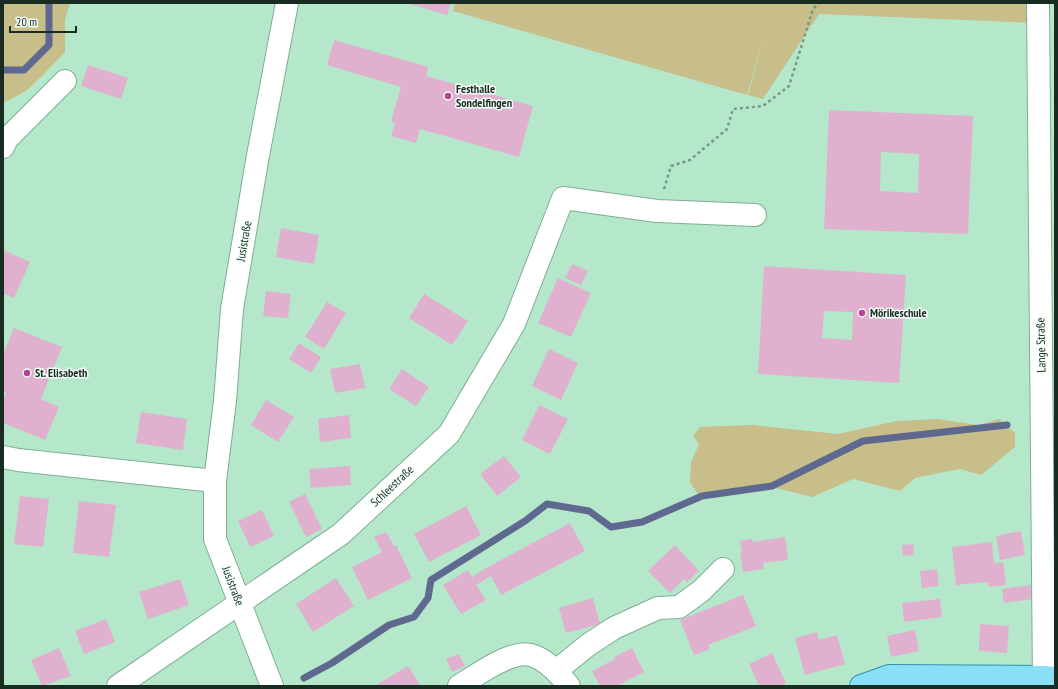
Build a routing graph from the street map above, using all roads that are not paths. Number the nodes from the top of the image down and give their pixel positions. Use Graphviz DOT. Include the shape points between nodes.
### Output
graph roads {
  1 [pos="287,3"];
  2 [pos="1038,3"];
  3 [pos="64,81"];
  4 [pos="3,147"];
  5 [pos="755,215"];
  6 [pos="3,457"];
  7 [pos="215,481"];
  8 [pos="723,569"];
  9 [pos="240,603"];
  10 [pos="563,678"];
  11 [pos="1048,680"];
  12 [pos="118,686"];
  13 [pos="272,686"];
  14 [pos="459,686"];
  15 [pos="861,686"];
  1 -- 7 [label="street, Jusistraße" via="232,309 225,401"];
  2 -- 11 [label="street, Lange Straße"];
  3 -- 4 [label="street" via="7,139"];
  5 -- 9 [label="street, Schleestraße" via="657,211 563,198 514,324 449,434 341,534"];
  6 -- 7 [label="street"];
  7 -- 9 [label="street, Jusistraße" via="215,539"];
  8 -- 10 [label="street" via="701,591 679,607 658,608 614,628 588,645"];
  9 -- 12 [label="street, Schleestraße"];
  9 -- 13 [label="street, Jusistraße"];
  10 -- 14 [label="street" via="544,661 533,655 521,654 507,658"];
  11 -- 15 [label="main road" via="889,676"];
}
